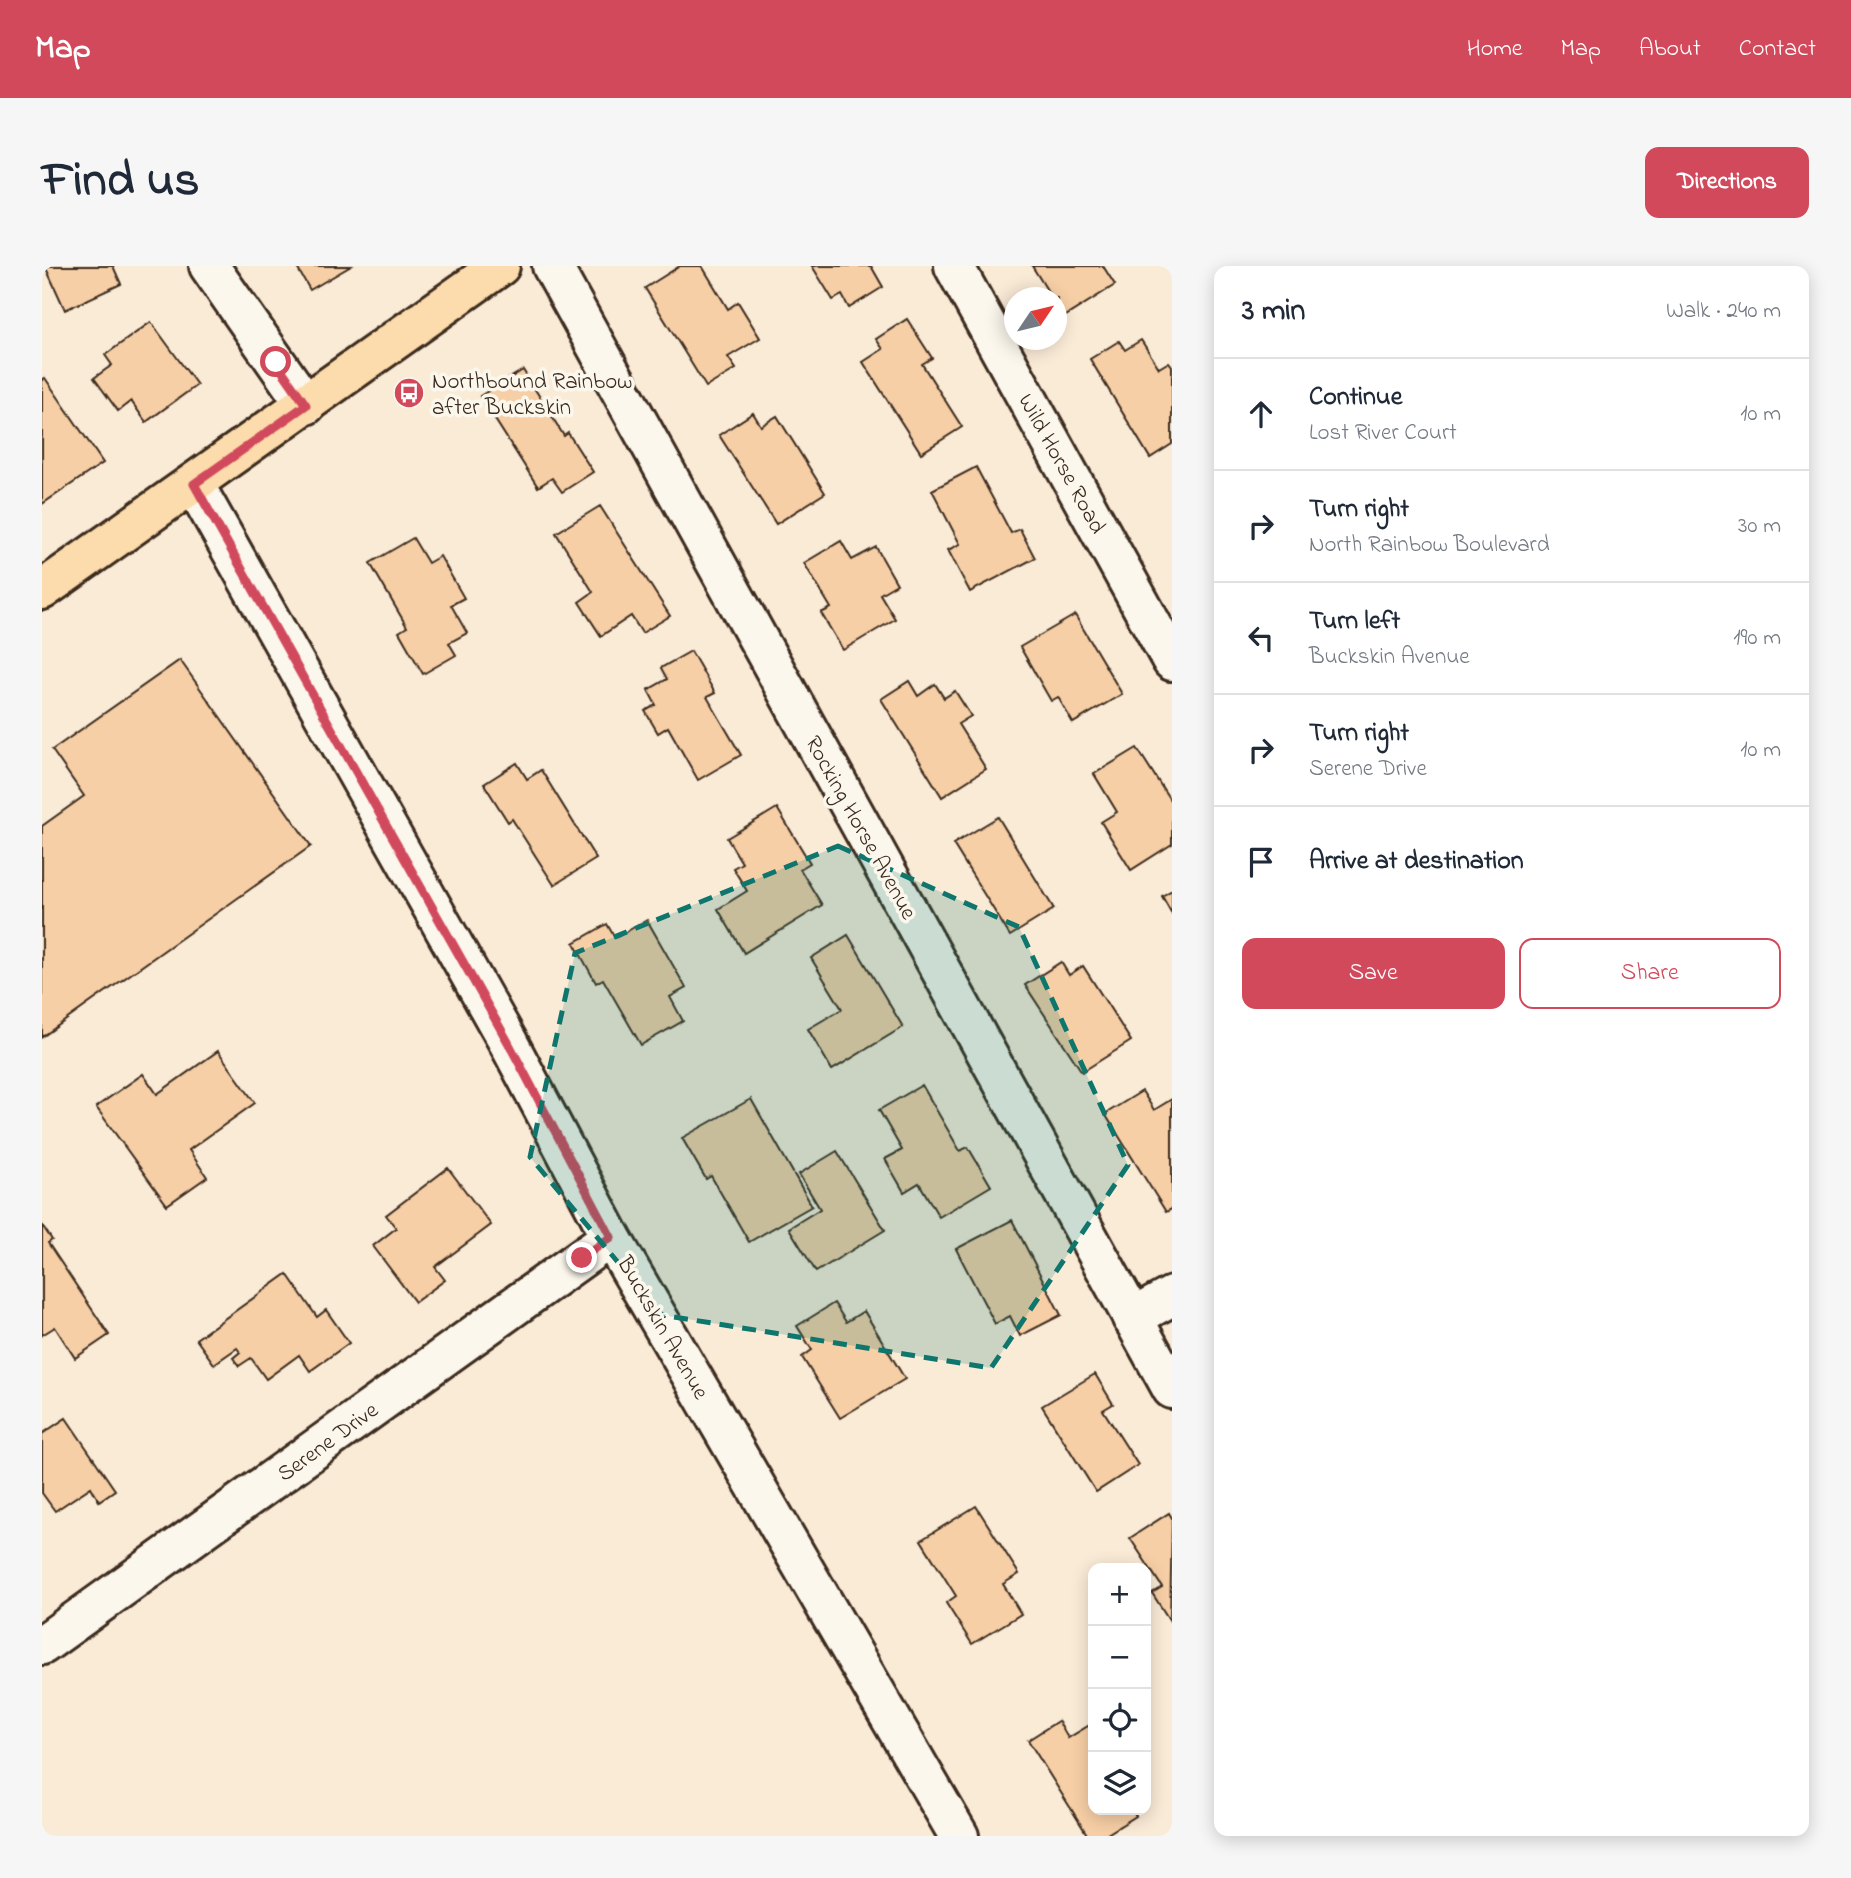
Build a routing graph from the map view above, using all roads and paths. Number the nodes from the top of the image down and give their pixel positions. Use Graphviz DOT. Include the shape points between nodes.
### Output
graph roads {
  1 [pos="209,266"];
  2 [pos="500,266"];
  3 [pos="552,266"];
  4 [pos="954,266"];
  5 [pos="306,405"];
  6 [pos="194,484"];
  7 [pos="42,590"];
  8 [pos="1172,661"];
  9 [pos="611,1237"];
  10 [pos="1172,1296"];
  11 [pos="1132,1318"];
  12 [pos="1172,1389"];
  13 [pos="42,1645"];
  14 [pos="959,1836"];
  1 -- 5 [label="street"];
  2 -- 5 [label="main road"];
  3 -- 11 [label="street, Rocking Horse Avenue"];
  4 -- 8 [label="street, Wild Horse Road"];
  5 -- 6 [label="main road"];
  6 -- 7 [label="main road"];
  6 -- 9 [label="street, Buckskin Avenue" via="508,1042"];
  9 -- 13 [label="street, Serene Drive"];
  9 -- 14 [label="street, Buckskin Avenue"];
  10 -- 11 [label="street"];
  11 -- 12 [label="street, Rocking Horse Avenue"];
}
